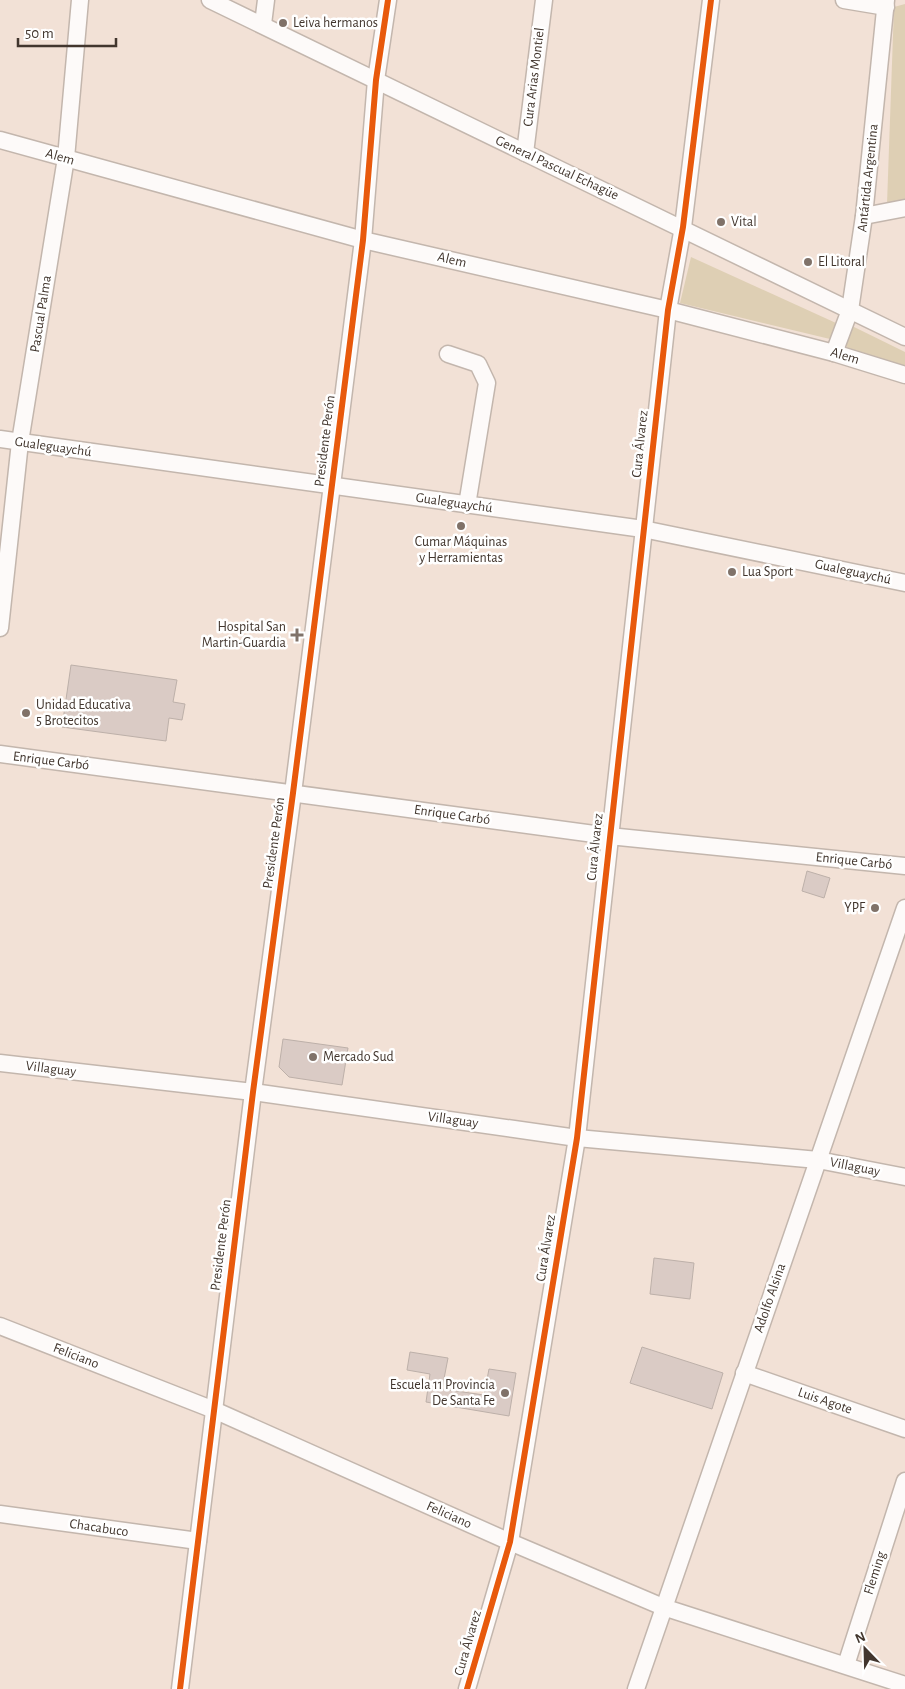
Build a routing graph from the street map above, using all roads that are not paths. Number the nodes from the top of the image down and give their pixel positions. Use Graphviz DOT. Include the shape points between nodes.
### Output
graph roads {
  1 [pos="80,0"];
  2 [pos="210,0"];
  3 [pos="266,0"];
  4 [pos="388,0"];
  5 [pos="544,0"];
  6 [pos="711,0"];
  7 [pos="844,0"];
  8 [pos="886,4"];
  9 [pos="263,24"];
  10 [pos="376,80"];
  11 [pos="0,140"];
  12 [pos="525,153"];
  13 [pos="66,158"];
  14 [pos="905,208"];
  15 [pos="864,216"];
  16 [pos="682,227"];
  17 [pos="363,240"];
  18 [pos="668,310"];
  19 [pos="850,310"];
  20 [pos="905,337"];
  21 [pos="834,353"];
  22 [pos="448,354"];
  23 [pos="905,375"];
  24 [pos="0,439"];
  25 [pos="20,442"];
  26 [pos="332,487"];
  27 [pos="467,505"];
  28 [pos="644,528"];
  29 [pos="905,583"];
  30 [pos="0,628"];
  31 [pos="0,754"];
  32 [pos="294,793"];
  33 [pos="609,836"];
  34 [pos="905,866"];
  35 [pos="905,908"];
  36 [pos="0,1063"];
  37 [pos="253,1092"];
  38 [pos="577,1138"];
  39 [pos="818,1160"];
  40 [pos="905,1177"];
  41 [pos="0,1326"];
  42 [pos="744,1373"];
  43 [pos="214,1410"];
  44 [pos="905,1429"];
  45 [pos="905,1482"];
  46 [pos="0,1514"];
  47 [pos="198,1541"];
  48 [pos="510,1542"];
  49 [pos="664,1606"];
  50 [pos="846,1665"];
  51 [pos="905,1684"];
  52 [pos="180,1689"];
  53 [pos="467,1689"];
  54 [pos="636,1689"];
  1 -- 13 [label="street, Pascual Palma"];
  2 -- 9 [label="street, General Pascual Echagüe"];
  3 -- 9 [label="street"];
  4 -- 10 [label="street, Presidente Perón"];
  5 -- 12 [label="street, Cura Arias Montiel"];
  6 -- 16 [label="street, Cura Álvarez"];
  7 -- 8 [label="street"];
  8 -- 15 [label="street, Antártida Argentina"];
  9 -- 10 [label="street, General Pascual Echagüe"];
  10 -- 12 [label="street, General Pascual Echagüe"];
  10 -- 17 [label="street, Presidente Perón"];
  11 -- 13 [label="street, Alem"];
  12 -- 16 [label="street, General Pascual Echagüe"];
  13 -- 17 [label="street, Alem"];
  13 -- 25 [label="street, Pascual Palma"];
  14 -- 15 [label="street"];
  15 -- 19 [label="street, Antártida Argentina"];
  16 -- 18 [label="street, Cura Álvarez"];
  16 -- 19 [label="street, General Pascual Echagüe"];
  17 -- 18 [label="street, Alem"];
  17 -- 26 [label="street, Presidente Perón"];
  18 -- 21 [label="street, Alem"];
  18 -- 28 [label="street, Cura Álvarez"];
  19 -- 20 [label="street, General Pascual Echagüe"];
  19 -- 21 [label="street, Antártida Argentina"];
  21 -- 23 [label="street, Alem"];
  22 -- 27 [label="street" via="478,364 487,383"];
  24 -- 25 [label="street, Gualeguaychú"];
  25 -- 26 [label="street, Gualeguaychú"];
  25 -- 30 [label="street, Pascual Palma"];
  26 -- 27 [label="street, Gualeguaychú"];
  26 -- 32 [label="street, Presidente Perón"];
  27 -- 28 [label="street, Gualeguaychú"];
  28 -- 29 [label="street, Gualeguaychú"];
  28 -- 33 [label="street, Cura Álvarez"];
  31 -- 32 [label="street, Enrique Carbó"];
  32 -- 33 [label="street, Enrique Carbó"];
  32 -- 37 [label="street, Presidente Perón"];
  33 -- 34 [label="street, Enrique Carbó"];
  33 -- 38 [label="street, Cura Álvarez"];
  35 -- 39 [label="street, Adolfo Alsina"];
  36 -- 37 [label="street, Villaguay"];
  37 -- 38 [label="street, Villaguay"];
  37 -- 43 [label="street, Presidente Perón"];
  38 -- 39 [label="street, Villaguay"];
  38 -- 48 [label="street, Cura Álvarez"];
  39 -- 40 [label="street, Villaguay"];
  39 -- 42 [label="street, Adolfo Alsina"];
  41 -- 43 [label="street, Feliciano"];
  42 -- 44 [label="street, Luis Agote"];
  42 -- 49 [label="street, Adolfo Alsina"];
  43 -- 47 [label="street, Presidente Perón"];
  43 -- 48 [label="street, Feliciano"];
  45 -- 50 [label="street, Fleming"];
  46 -- 47 [label="street, Chacabuco"];
  47 -- 52 [label="street, Presidente Perón"];
  48 -- 49 [label="street, Feliciano"];
  48 -- 53 [label="street, Cura Álvarez"];
  49 -- 50 [label="street, Feliciano"];
  49 -- 54 [label="street, Adolfo Alsina"];
  50 -- 51 [label="street, Feliciano"];
}
